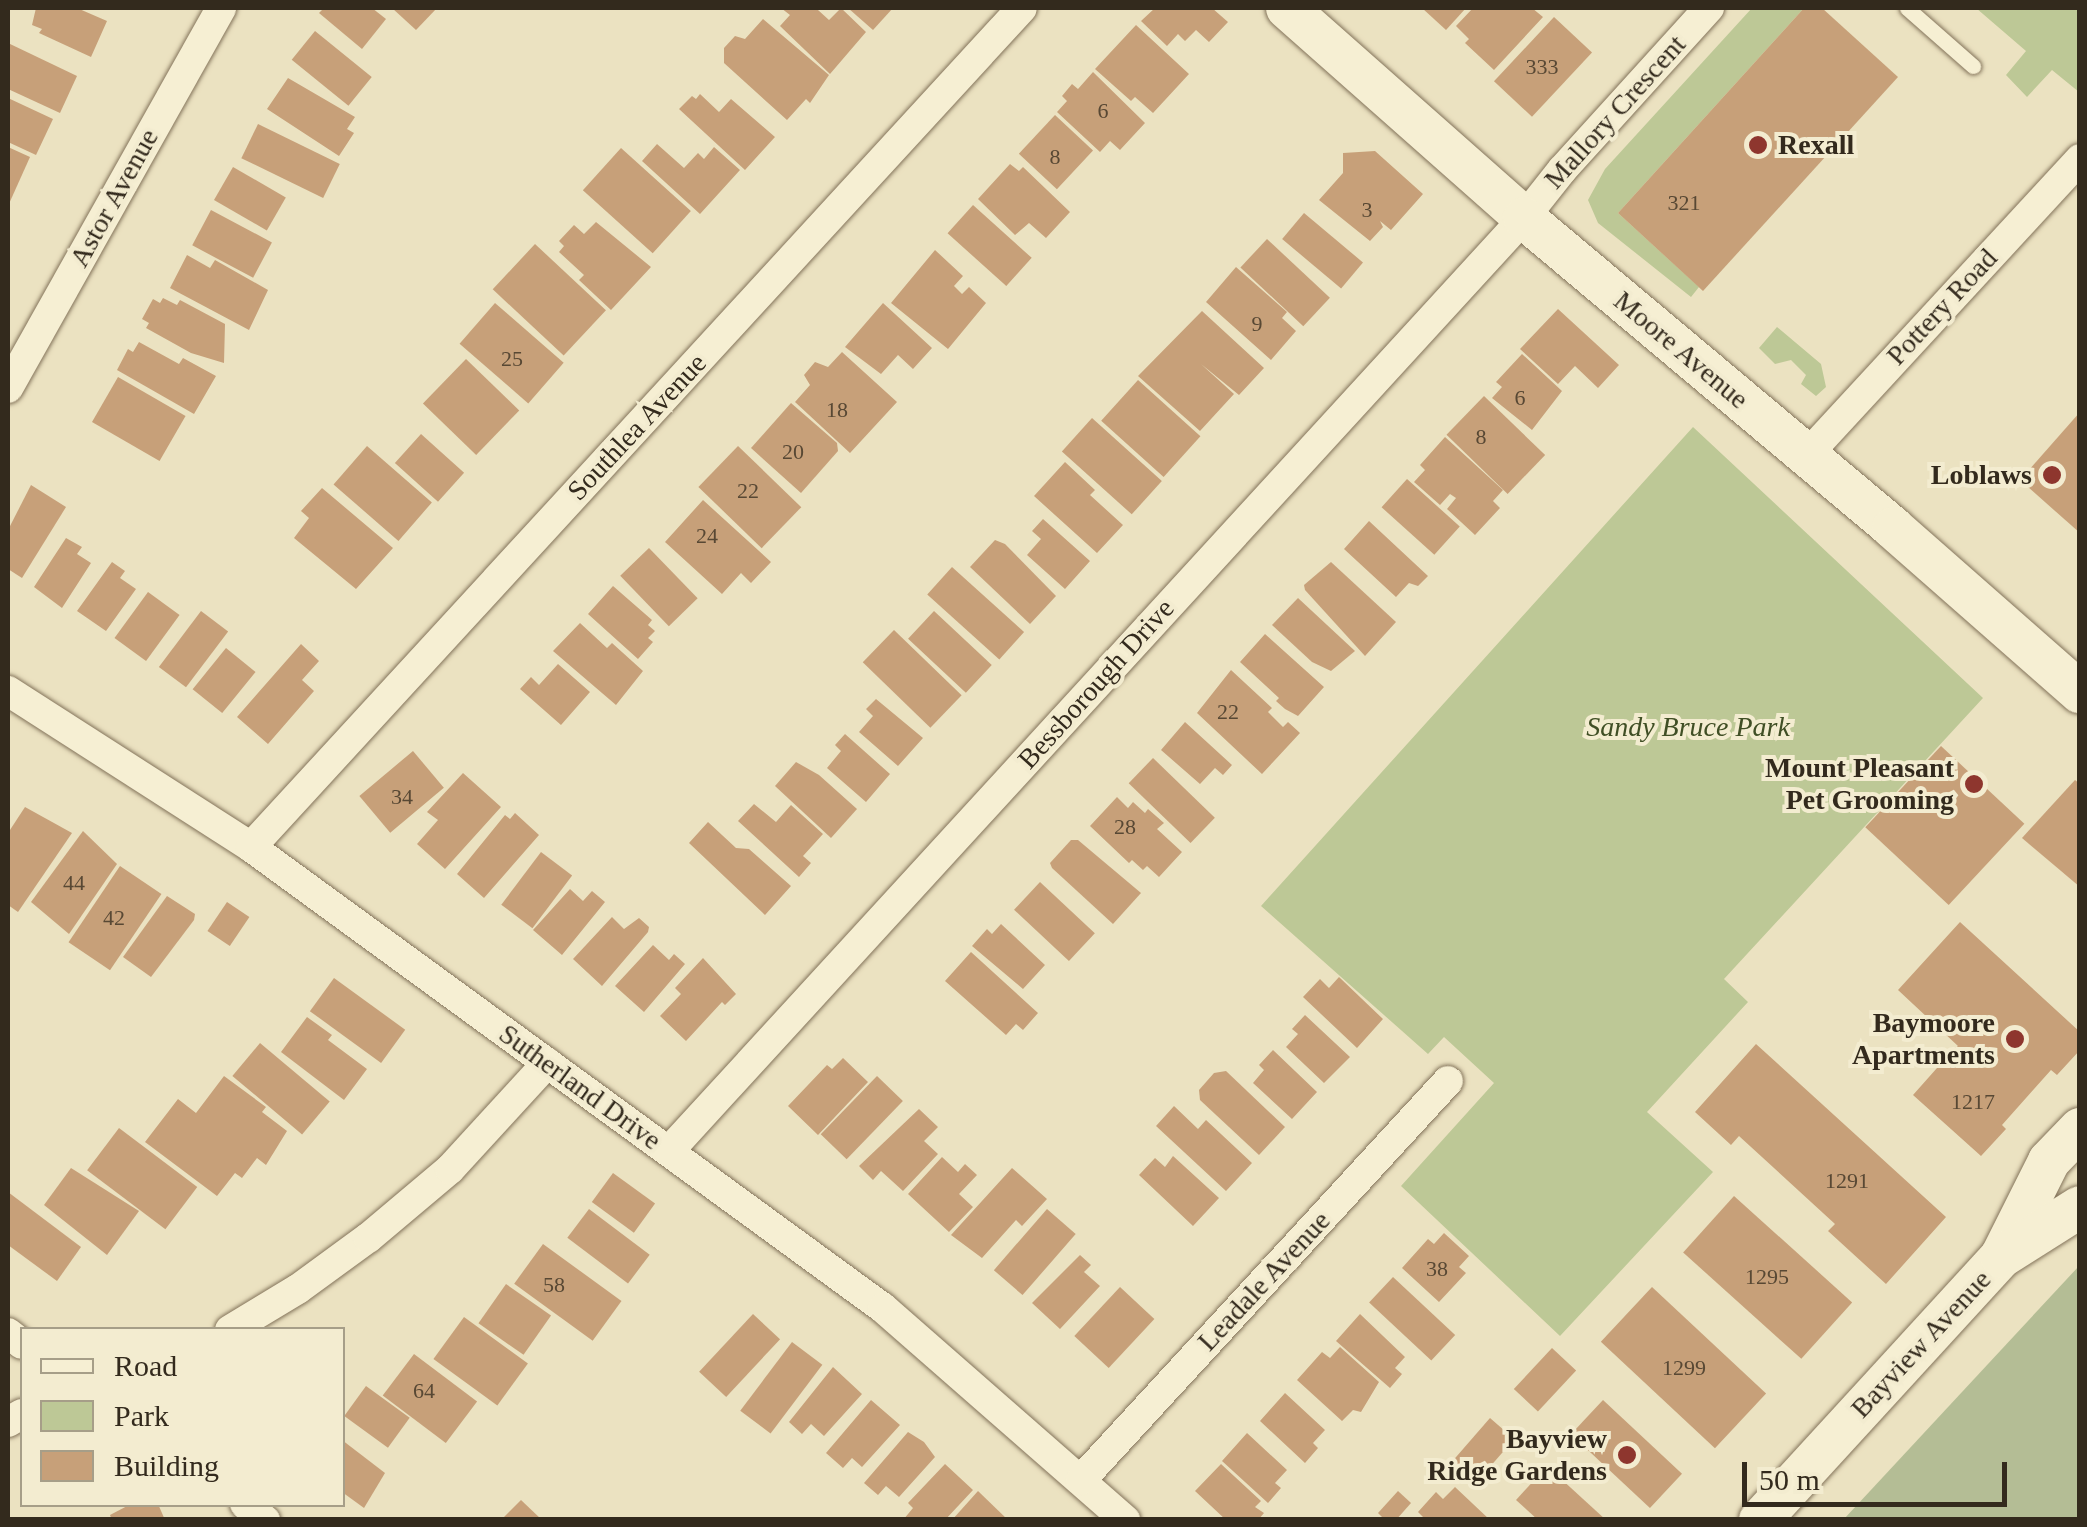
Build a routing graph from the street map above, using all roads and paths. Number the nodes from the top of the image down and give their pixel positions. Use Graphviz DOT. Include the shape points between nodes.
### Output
graph roads {
  1 [pos="222,8"];
  2 [pos="1022,8"];
  3 [pos="1287,8"];
  4 [pos="1709,8"];
  5 [pos="1907,8"];
  6 [pos="1973,66"];
  7 [pos="2080,159"];
  8 [pos="1524,218"];
  9 [pos="8,388"];
  10 [pos="1806,456"];
  11 [pos="8,691"];
  12 [pos="2078,693"];
  13 [pos="251,847"];
  14 [pos="548,1063"];
  15 [pos="1448,1082"];
  16 [pos="2080,1129"];
  17 [pos="670,1151"];
  18 [pos="2080,1207"];
  19 [pos="2001,1257"];
  20 [pos="235,1327"];
  21 [pos="1081,1480"];
  22 [pos="1125,1520"];
  23 [pos="1760,1520"];
  1 -- 9 [label="street, Astor Avenue"];
  2 -- 13 [label="street, Southlea Avenue"];
  3 -- 8 [label="street, Moore Avenue"];
  4 -- 8 [label="street, Mallory Crescent"];
  5 -- 6 [label="lane"];
  7 -- 10 [label="street, Pottery Road"];
  8 -- 10 [label="street, Moore Avenue"];
  8 -- 17 [label="street, Bessborough Drive"];
  10 -- 12 [label="street, Moore Avenue"];
  11 -- 13 [label="street, Sutherland Drive"];
  13 -- 14 [label="street, Sutherland Drive"];
  14 -- 17 [label="street, Sutherland Drive"];
  14 -- 20 [label="street" via="450,1169 368,1238"];
  15 -- 21 [label="street, Leadale Avenue"];
  16 -- 19 [label="street, Bayview Avenue" via="2049,1161"];
  17 -- 21 [label="street, Sutherland Drive" via="884,1308"];
  18 -- 19 [label="street, Bayview Avenue"];
  19 -- 23 [label="street, Bayview Avenue"];
  21 -- 22 [label="street, Sutherland Drive"];
}
